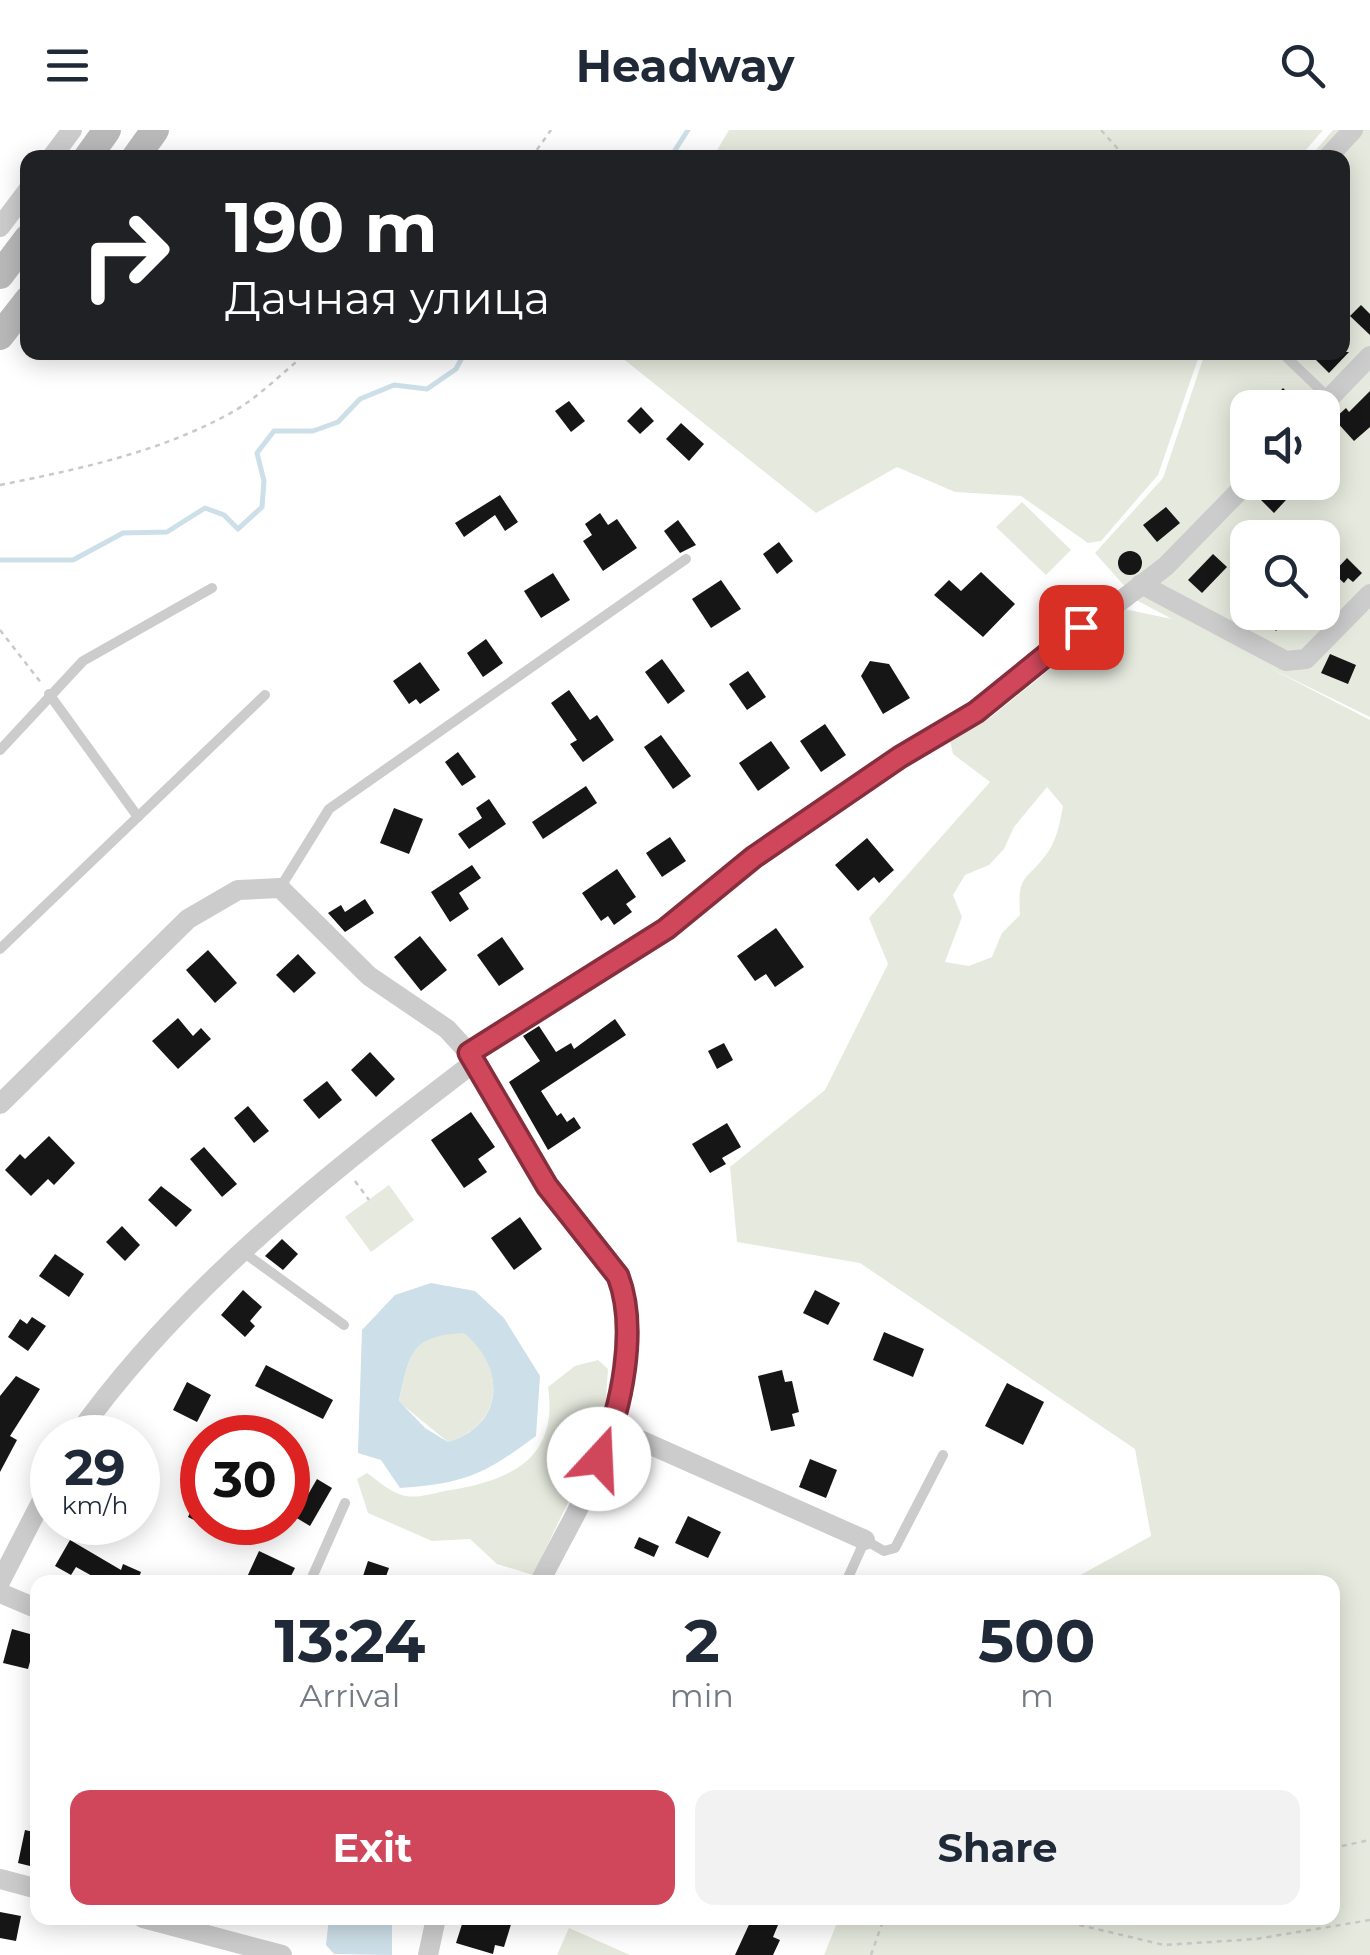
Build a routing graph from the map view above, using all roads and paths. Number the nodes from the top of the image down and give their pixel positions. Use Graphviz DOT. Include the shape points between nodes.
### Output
graph roads {
  1 [pos="1102,130"];
  2 [pos="1354,130"];
  3 [pos="1119,150"];
  4 [pos="1334,150"];
  5 [pos="20,201"];
  6 [pos="0,227"];
  7 [pos="20,249"];
  8 [pos="0,275"];
  9 [pos="20,310"];
  10 [pos="0,336"];
  11 [pos="1370,356"];
  12 [pos="298,360"];
  13 [pos="1288,360"];
  14 [pos="1313,390"];
  15 [pos="1337,390"];
  16 [pos="0,485"];
  17 [pos="1230,500"];
  18 [pos="686,559"];
  19 [pos="1141,584"];
  20 [pos="212,588"];
  21 [pos="1370,594"];
  22 [pos="0,630"];
  23 [pos="49,694"];
  24 [pos="265,695"];
  25 [pos="0,750"];
  26 [pos="138,817"];
  27 [pos="280,888"];
  28 [pos="0,950"];
  29 [pos="470,1058"];
  30 [pos="0,1104"];
  31 [pos="342,1163"];
  32 [pos="369,1200"];
  33 [pos="243,1252"];
  34 [pos="344,1325"];
  35 [pos="93,1415"];
  36 [pos="613,1428"];
  37 [pos="943,1455"];
  38 [pos="345,1502"];
  39 [pos="30,1524"];
  40 [pos="865,1540"];
  41 [pos="313,1575"];
  42 [pos="543,1575"];
  43 [pos="849,1575"];
  44 [pos="0,1582"];
  45 [pos="0,1593"];
  46 [pos="30,1606"];
  47 [pos="1370,1840"];
  48 [pos="1340,1846"];
  49 [pos="0,1879"];
  50 [pos="30,1887"];
  51 [pos="1370,1920"];
  52 [pos="169,1925"];
  53 [pos="434,1925"];
  54 [pos="882,1925"];
  55 [pos="1080,1925"];
  56 [pos="1340,1925"];
  57 [pos="1340,1925"];
  58 [pos="282,1955"];
  59 [pos="428,1955"];
  60 [pos="871,1955"];
  1 -- 3 [label="path"];
  2 -- 4 [label="street"];
  5 -- 6 [label="street"];
  7 -- 8 [label="street"];
  9 -- 10 [label="street"];
  11 -- 15 [label="street"];
  12 -- 16 [label="path" via="231,413 169,441 85,470"];
  13 -- 14 [label="lane"];
  17 -- 19 [label="street"];
  18 -- 27 [label="lane" via="329,809"];
  19 -- 21 [label="street" via="1286,661 1306,660"];
  19 -- 29 [label="street" via="976,712 900,757 754,857 666,929"];
  20 -- 23 [label="lane" via="83,661"];
  22 -- 23 [label="path"];
  23 -- 25 [label="lane"];
  23 -- 26 [label="lane"];
  24 -- 26 [label="lane"];
  26 -- 28 [label="lane"];
  27 -- 29 [label="street" via="370,976 447,1030"];
  27 -- 30 [label="street" via="238,890 188,919"];
  29 -- 31 [label="street"];
  29 -- 36 [label="street" via="547,1186 618,1276 624,1349"];
  31 -- 32 [label="path"];
  31 -- 33 [label="street"];
  33 -- 34 [label="lane"];
  33 -- 35 [label="street"];
  36 -- 40 [label="street"];
  36 -- 42 [label="street"];
  37 -- 40 [label="lane" via="895,1548 884,1551"];
  38 -- 41 [label="lane"];
  39 -- 44 [label="street"];
  40 -- 43 [label="lane"];
  45 -- 46 [label="street"];
  47 -- 48 [label="path"];
  49 -- 50 [label="street"];
  51 -- 57 [label="path"];
  52 -- 58 [label="street"];
  53 -- 59 [label="street"];
  54 -- 60 [label="path"];
  55 -- 56 [label="path" via="1164,1945"];
}
